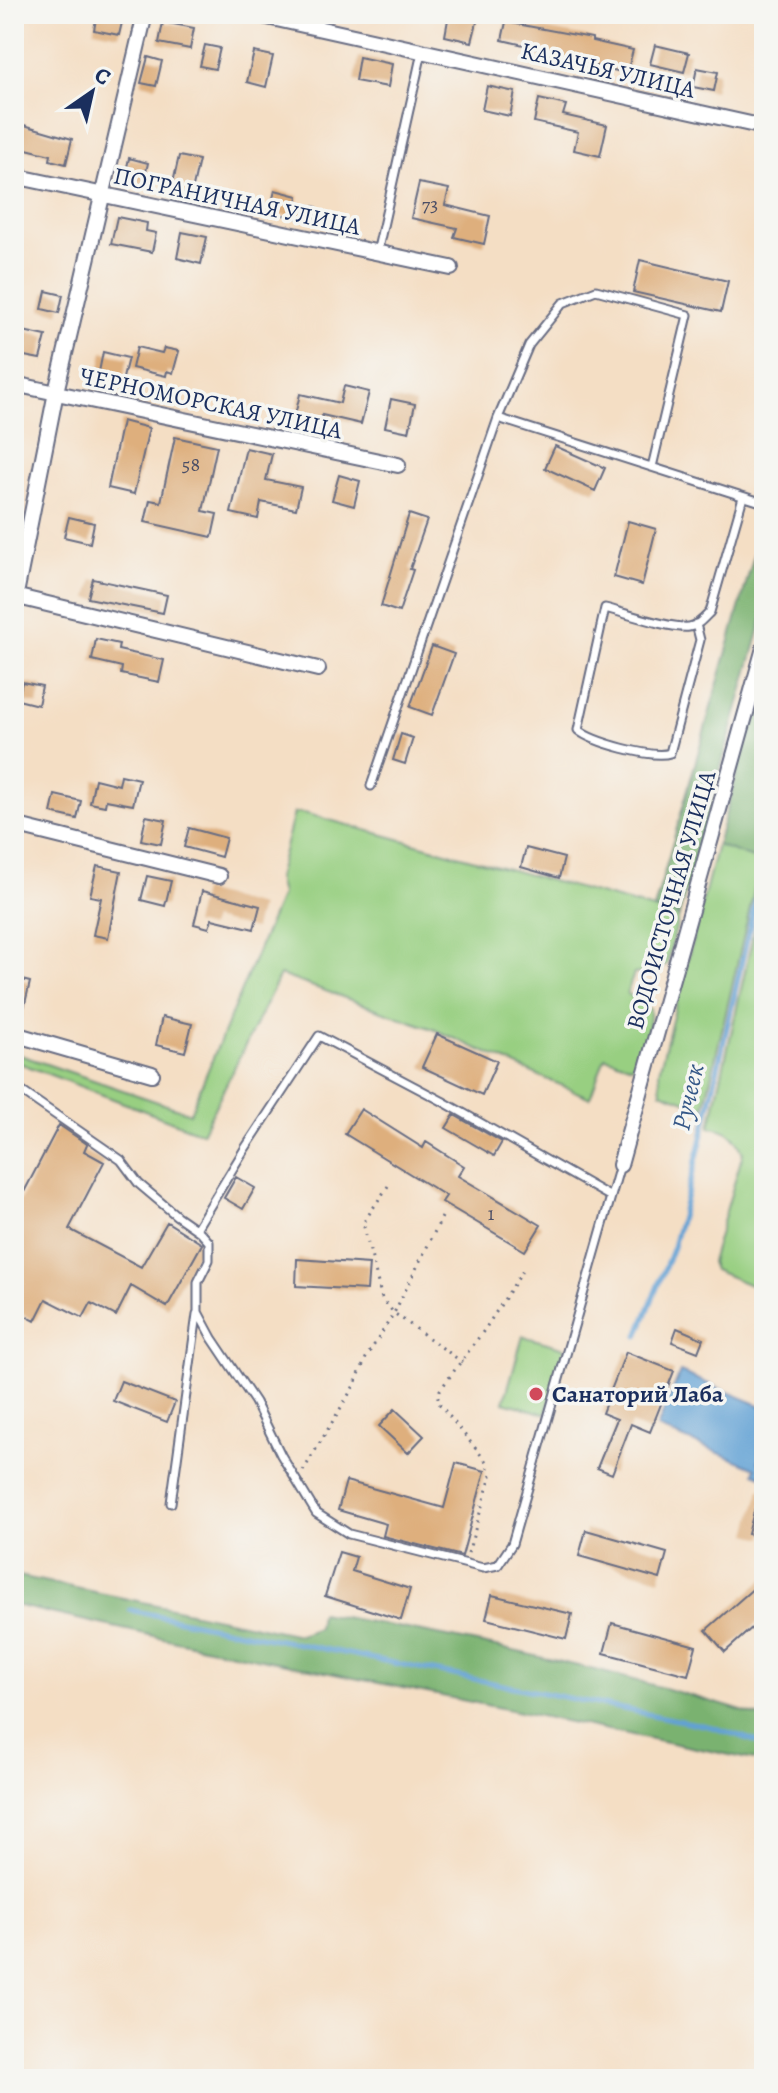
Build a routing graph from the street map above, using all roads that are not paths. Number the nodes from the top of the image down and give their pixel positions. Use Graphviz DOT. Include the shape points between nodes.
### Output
graph roads {
  1 [pos="145,14"];
  2 [pos="254,14"];
  3 [pos="422,50"];
  4 [pos="764,127"];
  5 [pos="14,176"];
  6 [pos="104,196"];
  7 [pos="377,253"];
  8 [pos="451,268"];
  9 [pos="14,384"];
  10 [pos="56,392"];
  11 [pos="498,418"];
  12 [pos="398,465"];
  13 [pos="652,467"];
  14 [pos="743,497"];
  15 [pos="764,503"];
  16 [pos="15,599"];
  17 [pos="696,624"];
  18 [pos="764,648"];
  19 [pos="318,669"];
  20 [pos="371,786"];
  21 [pos="14,825"];
  22 [pos="219,876"];
  23 [pos="14,1034"];
  24 [pos="152,1074"];
  25 [pos="14,1086"];
  26 [pos="620,1165"];
  27 [pos="611,1197"];
  28 [pos="196,1229"];
  29 [pos="198,1312"];
  30 [pos="171,1503"];
  1 -- 6 [label="street"];
  2 -- 3 [label="street, КАЗАЧЬЯ УЛИЦА"];
  3 -- 4 [label="street, КАЗАЧЬЯ УЛИЦА"];
  3 -- 7 [label="lane"];
  5 -- 6 [label="street, ПОГРАНИЧНАЯ УЛИЦА"];
  6 -- 7 [label="street, ПОГРАНИЧНАЯ УЛИЦА"];
  6 -- 10 [label="street"];
  7 -- 8 [label="street, ПОГРАНИЧНАЯ УЛИЦА"];
  9 -- 10 [label="street, ЧЕРНОМОРСКАЯ УЛИЦА"];
  10 -- 12 [label="street, ЧЕРНОМОРСКАЯ УЛИЦА"];
  10 -- 16 [label="street"];
  11 -- 13 [label="lane"];
  11 -- 13 [label="lane" via="529,345 563,303 596,290 688,315"];
  11 -- 20 [label="lane"];
  13 -- 14 [label="lane"];
  14 -- 15 [label="lane"];
  14 -- 17 [label="lane" via="710,612"];
  16 -- 19 [label="street"];
  17 -- 17 [label="lane" via="673,625 605,608 578,730 619,746 670,753 700,640"];
  18 -- 26 [label="street, ВОДОИСТОЧНАЯ УЛИЦА"];
  21 -- 22 [label="street"];
  23 -- 24 [label="street"];
  25 -- 28 [label="lane" via="121,1160 139,1184"];
  26 -- 27 [label="lane"];
  27 -- 28 [label="lane" via="319,1036"];
  27 -- 29 [label="lane" via="512,1544 498,1565 483,1568 349,1534 316,1513"];
  28 -- 29 [label="lane" via="209,1242 209,1260 198,1282"];
  29 -- 30 [label="lane"];
}
